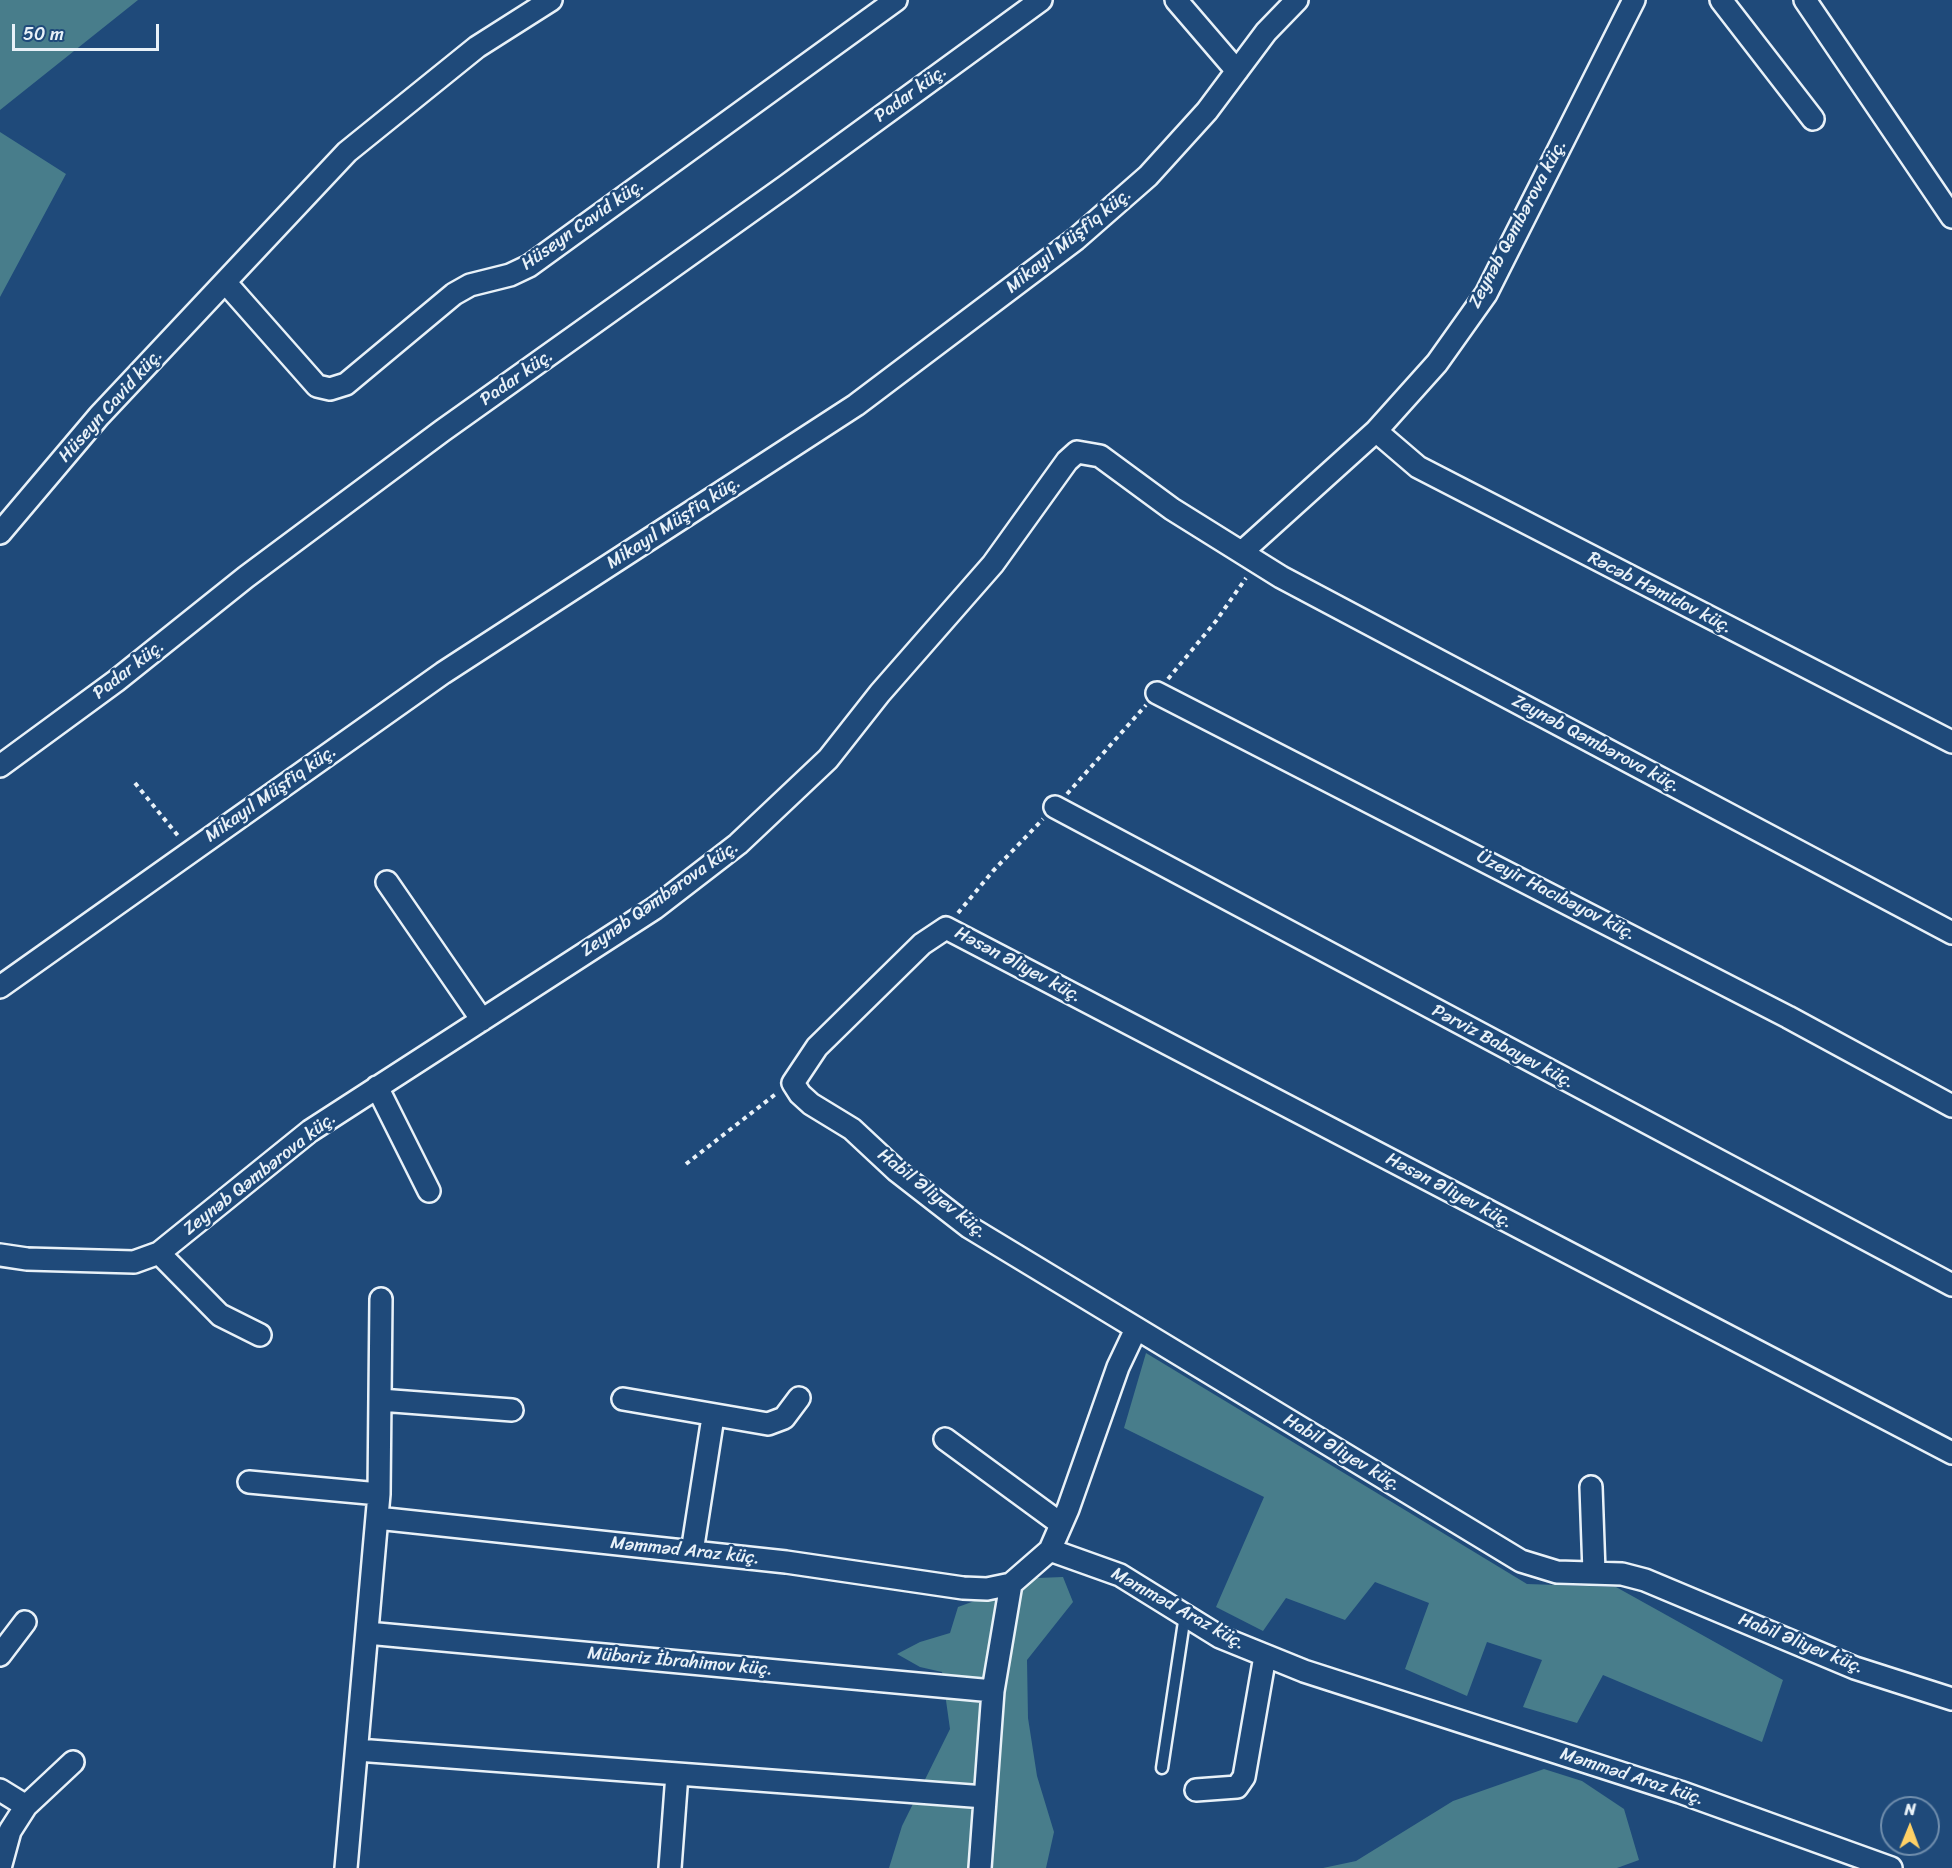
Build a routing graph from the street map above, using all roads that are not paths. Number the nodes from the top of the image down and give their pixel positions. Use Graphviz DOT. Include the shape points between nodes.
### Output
graph roads {
  1 [pos="551,0"];
  2 [pos="896,0"];
  3 [pos="1041,0"];
  4 [pos="1176,0"];
  5 [pos="1297,0"];
  6 [pos="1634,0"];
  7 [pos="1721,0"];
  8 [pos="1805,0"];
  9 [pos="1237,71"];
  10 [pos="1813,119"];
  11 [pos="1952,218"];
  12 [pos="225,282"];
  13 [pos="1376,431"];
  14 [pos="0,533"];
  15 [pos="1250,557"];
  16 [pos="1156,693"];
  17 [pos="1952,742"];
  18 [pos="0,766"];
  19 [pos="1055,807"];
  20 [pos="387,882"];
  21 [pos="946,928"];
  22 [pos="1952,933"];
  23 [pos="0,987"];
  24 [pos="482,1020"];
  25 [pos="377,1087"];
  26 [pos="1952,1106"];
  27 [pos="429,1191"];
  28 [pos="159,1253"];
  29 [pos="0,1255"];
  30 [pos="1952,1285"];
  31 [pos="381,1299"];
  32 [pos="1136,1329"];
  33 [pos="260,1335"];
  34 [pos="799,1398"];
  35 [pos="623,1399"];
  36 [pos="380,1400"];
  37 [pos="512,1410"];
  38 [pos="713,1417"];
  39 [pos="945,1439"];
  40 [pos="1952,1454"];
  41 [pos="249,1482"];
  42 [pos="1591,1486"];
  43 [pos="379,1494"];
  44 [pos="377,1518"];
  45 [pos="1061,1524"];
  46 [pos="1050,1550"];
  47 [pos="692,1552"];
  48 [pos="1594,1572"];
  49 [pos="1011,1584"];
  50 [pos="1185,1616"];
  51 [pos="25,1622"];
  52 [pos="367,1633"];
  53 [pos="0,1655"];
  54 [pos="1265,1656"];
  55 [pos="993,1691"];
  56 [pos="1952,1699"];
  57 [pos="357,1750"];
  58 [pos="73,1762"];
  59 [pos="1162,1768"];
  60 [pos="677,1774"];
  61 [pos="0,1790"];
  62 [pos="1196,1790"];
  63 [pos="985,1797"];
  64 [pos="26,1806"];
  65 [pos="0,1868"];
  66 [pos="346,1868"];
  67 [pos="670,1868"];
  68 [pos="980,1868"];
  69 [pos="1891,1868"];
  1 -- 12 [label="street, Hüseyn Cavid küç." via="477,47 347,152"];
  2 -- 12 [label="street, Hüseyn Cavid küç." via="529,266 454,294 346,384 330,389 317,386"];
  3 -- 18 [label="street, Padar küç." via="442,431"];
  4 -- 9 [label="street"];
  5 -- 9 [label="street, Mikayıl Müşfiq küç." via="1266,32"];
  6 -- 13 [label="street, Zeynəb Qəmbərova küç." via="1486,294 1437,363"];
  7 -- 10 [label="street"];
  8 -- 11 [label="street"];
  9 -- 23 [label="street, Mikayıl Müşfiq küç." via="1148,176 1084,232 856,405 443,673"];
  12 -- 14 [label="street, Hüseyn Cavid küç." via="99,416"];
  13 -- 15 [label="street, Zeynəb Qəmbərova küç."];
  13 -- 17 [label="street, Rəcəb Həmidov küç." via="1418,467"];
  15 -- 22 [label="street, Zeynəb Qəmbərova küç."];
  15 -- 24 [label="street, Zeynəb Qəmbərova küç." via="1172,509 1100,456 1077,452 993,564 804,784 738,844 655,908"];
  16 -- 26 [label="street, Üzeyir Hacıbəyov küç." via="1611,925"];
  19 -- 30 [label="street, Pərviz Babayev küç."];
  20 -- 24 [label="street"];
  21 -- 32 [label="street, Habil Əliyev küç." via="922,944 817,1047 793,1083 811,1104 852,1129 897,1171 969,1227"];
  21 -- 40 [label="street, Həsən Əliyev küç."];
  24 -- 25 [label="street, Zeynəb Qəmbərova küç."];
  25 -- 27 [label="street"];
  25 -- 28 [label="street, Zeynəb Qəmbərova küç." via="310,1131"];
  28 -- 29 [label="street, Zeynəb Qəmbərova küç." via="134,1262"];
  28 -- 33 [label="street" via="220,1315"];
  31 -- 36 [label="street"];
  32 -- 45 [label="street" via="1118,1367"];
  32 -- 48 [label="street, Habil Əliyev küç." via="1521,1561 1557,1572"];
  34 -- 38 [label="street" via="784,1418 768,1424"];
  35 -- 38 [label="street"];
  36 -- 37 [label="street"];
  36 -- 43 [label="street"];
  38 -- 47 [label="street"];
  39 -- 45 [label="street"];
  41 -- 43 [label="street"];
  42 -- 48 [label="street"];
  43 -- 44 [label="street"];
  44 -- 47 [label="street, Məmməd Araz küç."];
  44 -- 52 [label="street"];
  45 -- 46 [label="street"];
  46 -- 49 [label="street"];
  46 -- 50 [label="street, Məmməd Araz küç." via="1120,1575"];
  47 -- 49 [label="street, Məmməd Araz küç." via="963,1588"];
  48 -- 56 [label="street, Habil Əliyev küç." via="1645,1580 1855,1668"];
  49 -- 55 [label="street"];
  50 -- 54 [label="street, Məmməd Araz küç." via="1220,1637"];
  50 -- 59 [label="lane"];
  51 -- 53 [label="street"];
  52 -- 55 [label="street, Mübariz İbrahimov küç."];
  52 -- 57 [label="street"];
  54 -- 62 [label="street" via="1244,1777 1237,1786"];
  54 -- 69 [label="street, Məmməd Araz küç." via="1680,1792"];
  55 -- 63 [label="street"];
  57 -- 60 [label="street"];
  57 -- 66 [label="street"];
  58 -- 64 [label="street"];
  60 -- 63 [label="street"];
  60 -- 67 [label="street"];
  61 -- 64 [label="street"];
  63 -- 68 [label="street"];
  64 -- 65 [label="street" via="10,1831"];
}
